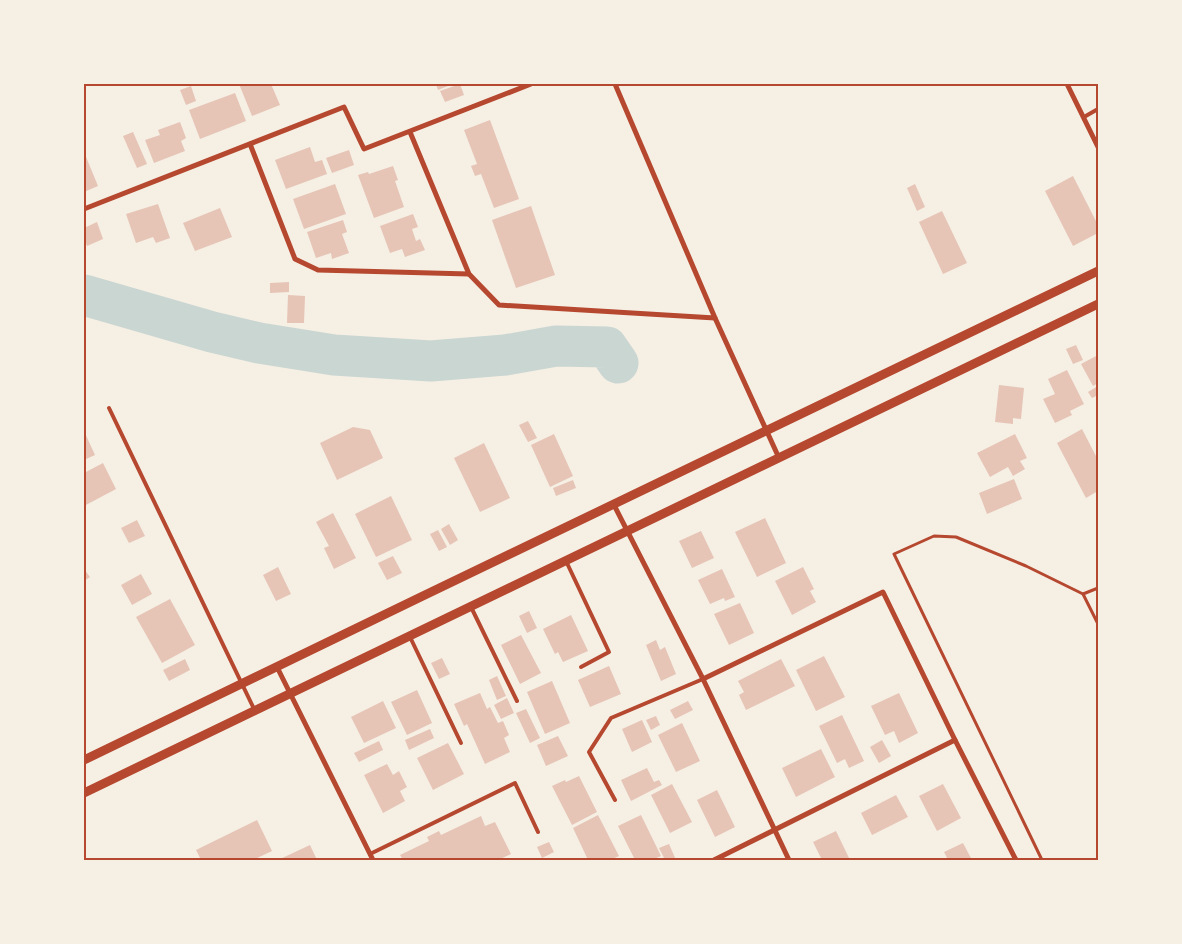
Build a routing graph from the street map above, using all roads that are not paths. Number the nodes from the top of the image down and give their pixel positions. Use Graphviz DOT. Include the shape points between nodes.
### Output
graph roads {
  1 [pos="531,84"];
  2 [pos="615,84"];
  3 [pos="1067,84"];
  4 [pos="1098,109"];
  5 [pos="1084,118"];
  6 [pos="410,132"];
  7 [pos="250,144"];
  8 [pos="1098,147"];
  9 [pos="84,208"];
  10 [pos="1098,271"];
  11 [pos="469,274"];
  12 [pos="1098,304"];
  13 [pos="715,318"];
  14 [pos="109,408"];
  15 [pos="766,429"];
  16 [pos="780,458"];
  17 [pos="614,504"];
  18 [pos="628,532"];
  19 [pos="566,561"];
  20 [pos="471,606"];
  21 [pos="410,636"];
  22 [pos="277,666"];
  23 [pos="581,667"];
  24 [pos="703,679"];
  25 [pos="242,684"];
  26 [pos="290,693"];
  27 [pos="517,701"];
  28 [pos="255,711"];
  29 [pos="955,740"];
  30 [pos="461,743"];
  31 [pos="84,760"];
  32 [pos="84,793"];
  33 [pos="615,800"];
  34 [pos="775,830"];
  35 [pos="538,832"];
  36 [pos="370,854"];
  37 [pos="373,860"];
  38 [pos="714,860"];
  39 [pos="789,860"];
  40 [pos="1016,860"];
  1 -- 6 [label="street"];
  2 -- 13 [label="street"];
  3 -- 5 [label="street"];
  4 -- 5 [label="lane"];
  5 -- 8 [label="street"];
  6 -- 7 [label="street" via="364,149 344,107"];
  6 -- 11 [label="street"];
  7 -- 9 [label="street"];
  7 -- 11 [label="street" via="296,259 318,270"];
  10 -- 15 [label="street"];
  11 -- 13 [label="street" via="499,305"];
  12 -- 16 [label="street"];
  13 -- 15 [label="street"];
  14 -- 25 [label="lane"];
  15 -- 16 [label="street"];
  15 -- 17 [label="street"];
  16 -- 18 [label="street"];
  17 -- 18 [label="street"];
  17 -- 22 [label="street"];
  18 -- 19 [label="street"];
  18 -- 24 [label="street"];
  19 -- 20 [label="street"];
  19 -- 23 [label="lane" via="609,652"];
  20 -- 21 [label="street"];
  20 -- 27 [label="lane"];
  21 -- 26 [label="street"];
  21 -- 30 [label="lane"];
  22 -- 25 [label="street"];
  22 -- 26 [label="street"];
  24 -- 29 [label="street" via="884,592"];
  24 -- 33 [label="lane" via="612,718 589,752"];
  24 -- 34 [label="street"];
  25 -- 28 [label="lane"];
  25 -- 31 [label="street"];
  26 -- 28 [label="street"];
  26 -- 36 [label="street"];
  28 -- 32 [label="street"];
  29 -- 34 [label="street"];
  29 -- 40 [label="street"];
  34 -- 38 [label="street"];
  34 -- 39 [label="street"];
  35 -- 36 [label="lane" via="515,783"];
  36 -- 37 [label="street"];
}
